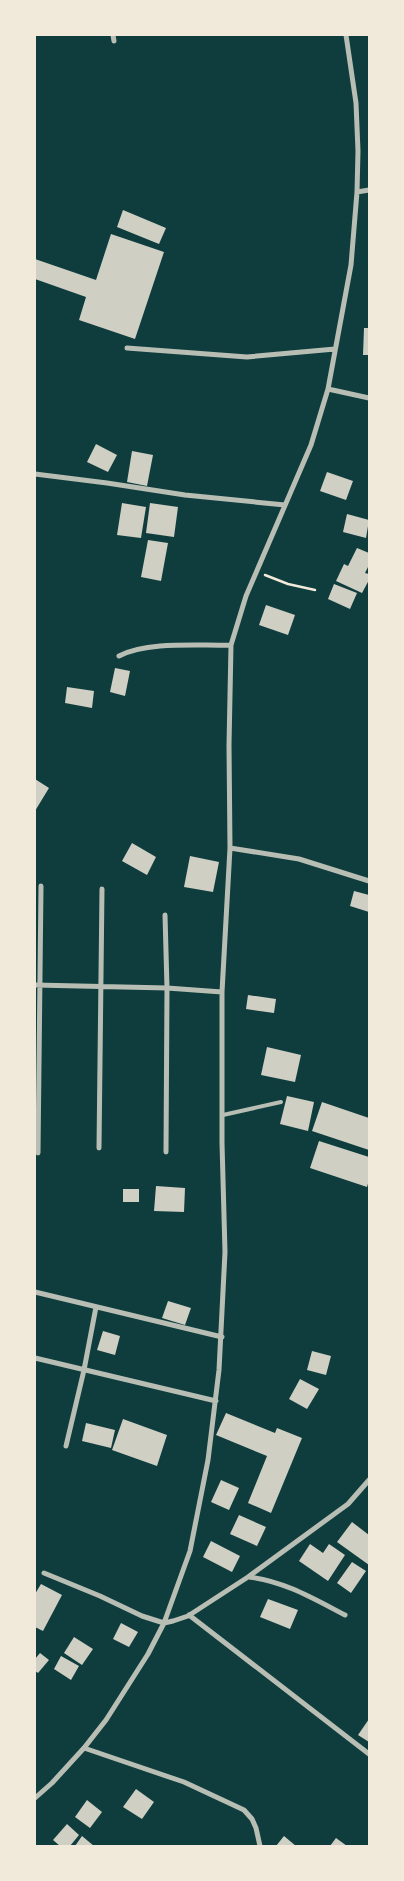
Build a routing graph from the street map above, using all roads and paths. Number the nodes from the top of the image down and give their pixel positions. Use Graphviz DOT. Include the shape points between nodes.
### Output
graph roads {
  1 [pos="346,35"];
  2 [pos="369,190"];
  3 [pos="357,192"];
  4 [pos="127,348"];
  5 [pos="335,349"];
  6 [pos="328,389"];
  7 [pos="369,398"];
  8 [pos="35,474"];
  9 [pos="286,505"];
  10 [pos="256,571"];
  11 [pos="315,590"];
  12 [pos="231,645"];
  13 [pos="120,656"];
  14 [pos="230,848"];
  15 [pos="369,881"];
  16 [pos="41,886"];
  17 [pos="102,889"];
  18 [pos="165,915"];
  19 [pos="37,986"];
  20 [pos="100,987"];
  21 [pos="167,988"];
  22 [pos="222,992"];
  23 [pos="281,1102"];
  24 [pos="223,1115"];
  25 [pos="99,1148"];
  26 [pos="166,1152"];
  27 [pos="38,1153"];
  28 [pos="35,1292"];
  29 [pos="96,1307"];
  30 [pos="222,1337"];
  31 [pos="35,1358"];
  32 [pos="84,1370"];
  33 [pos="216,1400"];
  34 [pos="66,1446"];
  35 [pos="369,1480"];
  36 [pos="44,1573"];
  37 [pos="248,1577"];
  38 [pos="189,1615"];
  39 [pos="345,1615"];
  40 [pos="164,1624"];
  41 [pos="84,1748"];
  42 [pos="369,1754"];
  43 [pos="35,1798"];
  44 [pos="260,1846"];
  1 -- 3 [label="street" via="356,103"];
  2 -- 3 [label="street"];
  3 -- 5 [label="street" via="351,265"];
  4 -- 5 [label="street" via="247,357"];
  5 -- 6 [label="street"];
  6 -- 7 [label="street"];
  6 -- 9 [label="street" via="311,445"];
  8 -- 9 [label="street"];
  9 -- 10 [label="street"];
  10 -- 11 [label="path" via="288,584"];
  10 -- 12 [label="street"];
  12 -- 13 [label="street" via="149,647 130,650"];
  12 -- 14 [label="street"];
  14 -- 15 [label="street" via="299,859"];
  14 -- 22 [label="street"];
  16 -- 19 [label="street"];
  17 -- 20 [label="street"];
  18 -- 21 [label="street"];
  19 -- 20 [label="street"];
  19 -- 27 [label="street"];
  20 -- 21 [label="street"];
  20 -- 25 [label="street"];
  21 -- 22 [label="street"];
  21 -- 26 [label="street"];
  22 -- 24 [label="street"];
  23 -- 24 [label="lane"];
  24 -- 30 [label="street" via="225,1252"];
  28 -- 29 [label="street"];
  29 -- 30 [label="street"];
  29 -- 32 [label="street"];
  30 -- 33 [label="street"];
  31 -- 32 [label="street"];
  32 -- 33 [label="street"];
  32 -- 34 [label="street"];
  33 -- 40 [label="street" via="190,1550"];
  35 -- 37 [label="street" via="348,1504"];
  36 -- 40 [label="street"];
  37 -- 38 [label="street"];
  37 -- 39 [label="street" via="293,1589"];
  38 -- 40 [label="street"];
  38 -- 42 [label="street"];
  40 -- 41 [label="street" via="106,1720"];
  41 -- 43 [label="street"];
  41 -- 44 [label="street" via="184,1782 244,1810 256,1828"];
}
